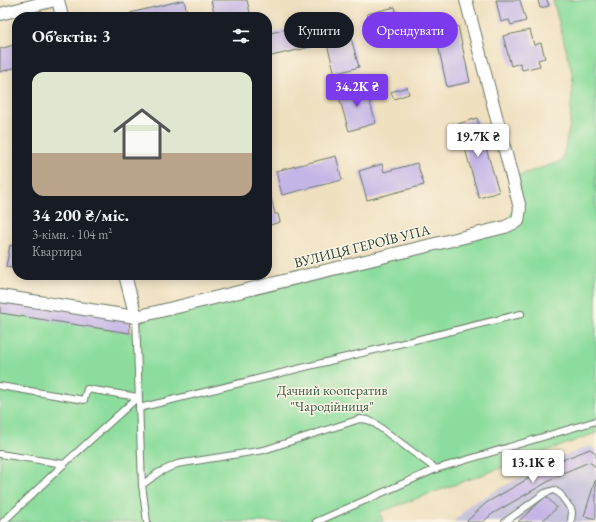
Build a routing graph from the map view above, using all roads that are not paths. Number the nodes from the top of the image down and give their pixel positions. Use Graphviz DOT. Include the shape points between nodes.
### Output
graph roads {
  1 [pos="56,0"];
  2 [pos="466,0"];
  3 [pos="60,12"];
  4 [pos="0,14"];
  5 [pos="126,280"];
  6 [pos="0,296"];
  7 [pos="521,314"];
  8 [pos="136,317"];
  9 [pos="0,386"];
  10 [pos="138,397"];
  11 [pos="139,408"];
  12 [pos="596,421"];
  13 [pos="0,454"];
  14 [pos="64,464"];
  15 [pos="436,469"];
  16 [pos="142,485"];
  17 [pos="3,522"];
  18 [pos="146,522"];
  19 [pos="316,522"];
  20 [pos="505,522"];
  21 [pos="570,522"];
  1 -- 3 [label="street"];
  1 -- 4 [label="street"];
  2 -- 8 [label="street, ВУЛИЦЯ ГЕРОЇВ УПА" via="520,208 518,221 505,227"];
  5 -- 8 [label="street"];
  6 -- 8 [label="street, ВУЛИЦЯ ГЕРОЇВ УПА"];
  7 -- 11 [label="lane"];
  8 -- 10 [label="lane"];
  9 -- 10 [label="lane" via="84,400 87,389"];
  10 -- 11 [label="lane"];
  10 -- 14 [label="lane"];
  11 -- 16 [label="lane"];
  12 -- 15 [label="lane"];
  13 -- 14 [label="lane"];
  14 -- 17 [label="lane"];
  15 -- 16 [label="lane" via="374,423 360,419 264,450 177,464 158,473"];
  15 -- 19 [label="lane"];
  16 -- 18 [label="lane"];
  20 -- 21 [label="lane" via="540,496 554,490 571,509"];
}
